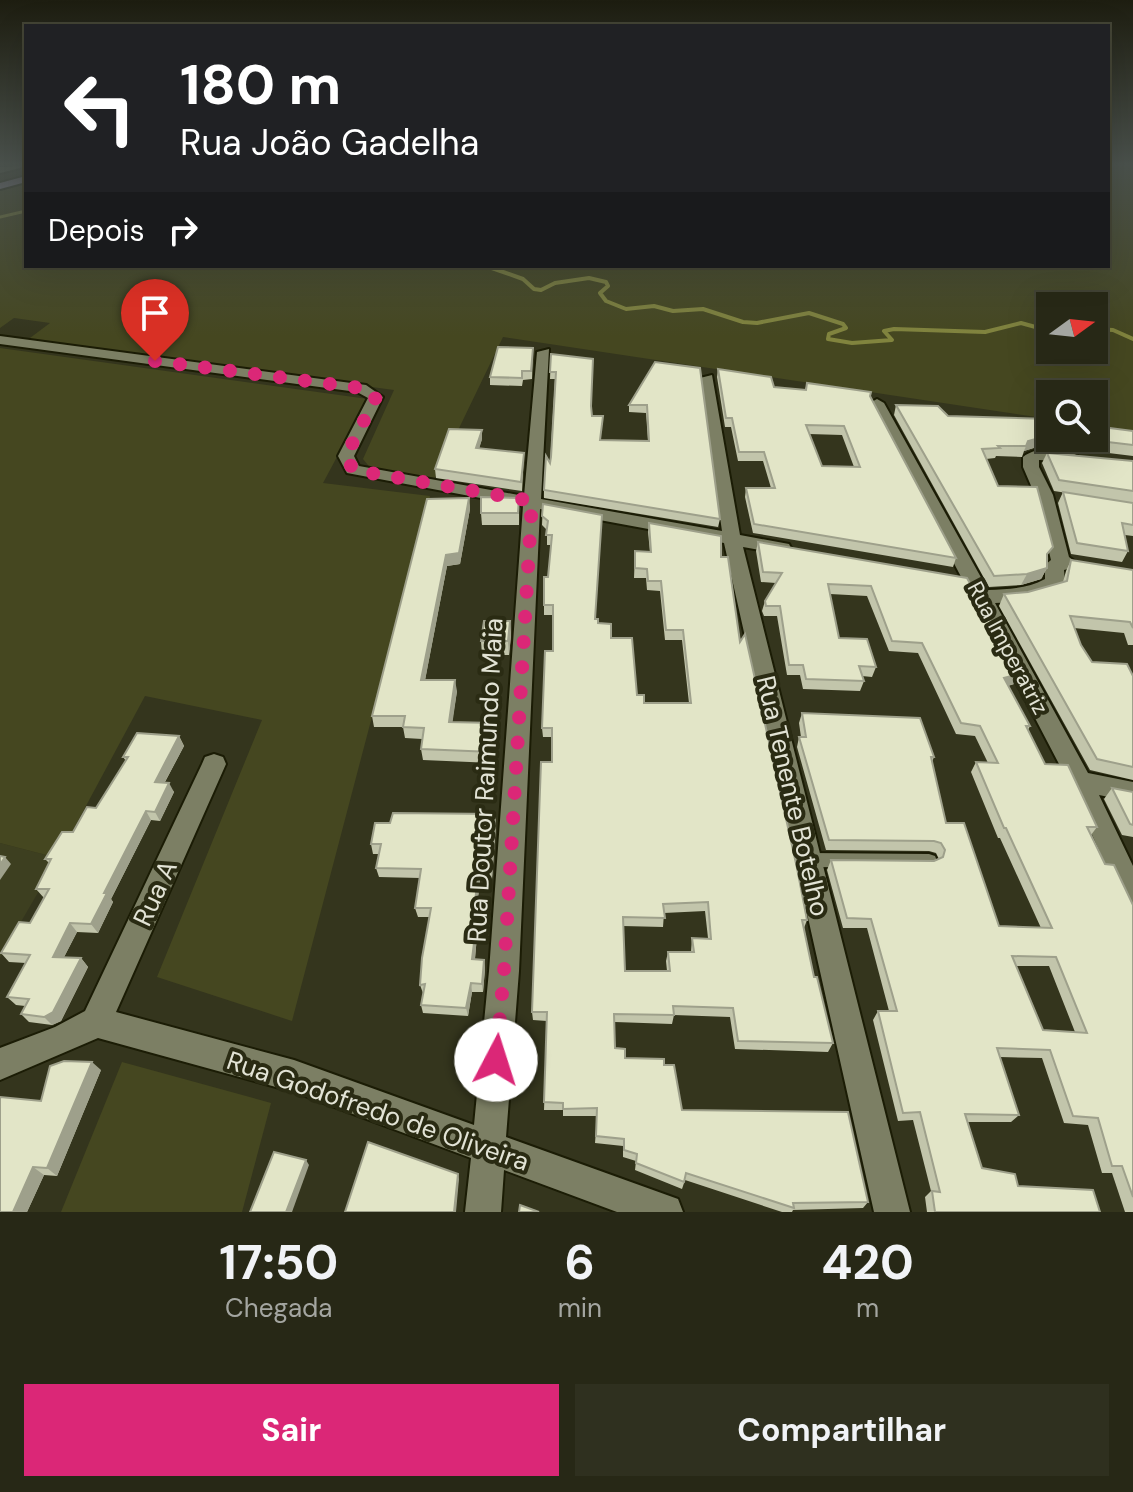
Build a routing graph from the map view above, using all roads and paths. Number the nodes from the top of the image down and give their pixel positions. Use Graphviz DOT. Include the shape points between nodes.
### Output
graph roads {
  1 [pos="0,340"];
  2 [pos="544,352"];
  3 [pos="707,378"];
  4 [pos="877,403"];
  5 [pos="1088,459"];
  6 [pos="532,501"];
  7 [pos="732,539"];
  8 [pos="807,552"];
  9 [pos="1061,562"];
  10 [pos="1087,565"];
  11 [pos="941,575"];
  12 [pos="976,589"];
  13 [pos="214,764"];
  14 [pos="1080,781"];
  15 [pos="1133,792"];
  16 [pos="809,860"];
  17 [pos="929,861"];
  18 [pos="1133,895"];
  19 [pos="96,1022"];
  20 [pos="0,1064"];
  21 [pos="488,1149"];
  22 [pos="483,1212"];
  23 [pos="665,1212"];
  24 [pos="892,1212"];
  1 -- 6 [label="street" via="361,388 376,397 346,456 353,470"];
  2 -- 6 [label="street, Rua Doutor Raimundo Maia"];
  3 -- 7 [label="street, Rua Tenente Botelho"];
  4 -- 12 [label="street, Rua Imperatriz"];
  5 -- 9 [label="street" via="1036,453 1031,457 1031,467 1052,496"];
  6 -- 7 [label="street"];
  6 -- 21 [label="street, Rua Doutor Raimundo Maia"];
  7 -- 8 [label="street"];
  7 -- 16 [label="street, Rua Tenente Botelho"];
  9 -- 10 [label="street"];
  9 -- 12 [label="street" via="1054,565 1053,585 1022,594"];
  11 -- 12 [label="street"];
  12 -- 14 [label="street, Rua Imperatriz"];
  13 -- 19 [label="street, Rua A"];
  14 -- 15 [label="street"];
  14 -- 18 [label="street, Rua Imperatriz"];
  16 -- 17 [label="lane"];
  16 -- 24 [label="street, Rua Tenente Botelho"];
  19 -- 20 [label="street"];
  19 -- 21 [label="street, Rua Godofredo de Oliveira" via="294,1076"];
  21 -- 22 [label="street, Rua Doutor Raimundo Maia"];
  21 -- 23 [label="street, Rua Godofredo de Oliveira"];
}
